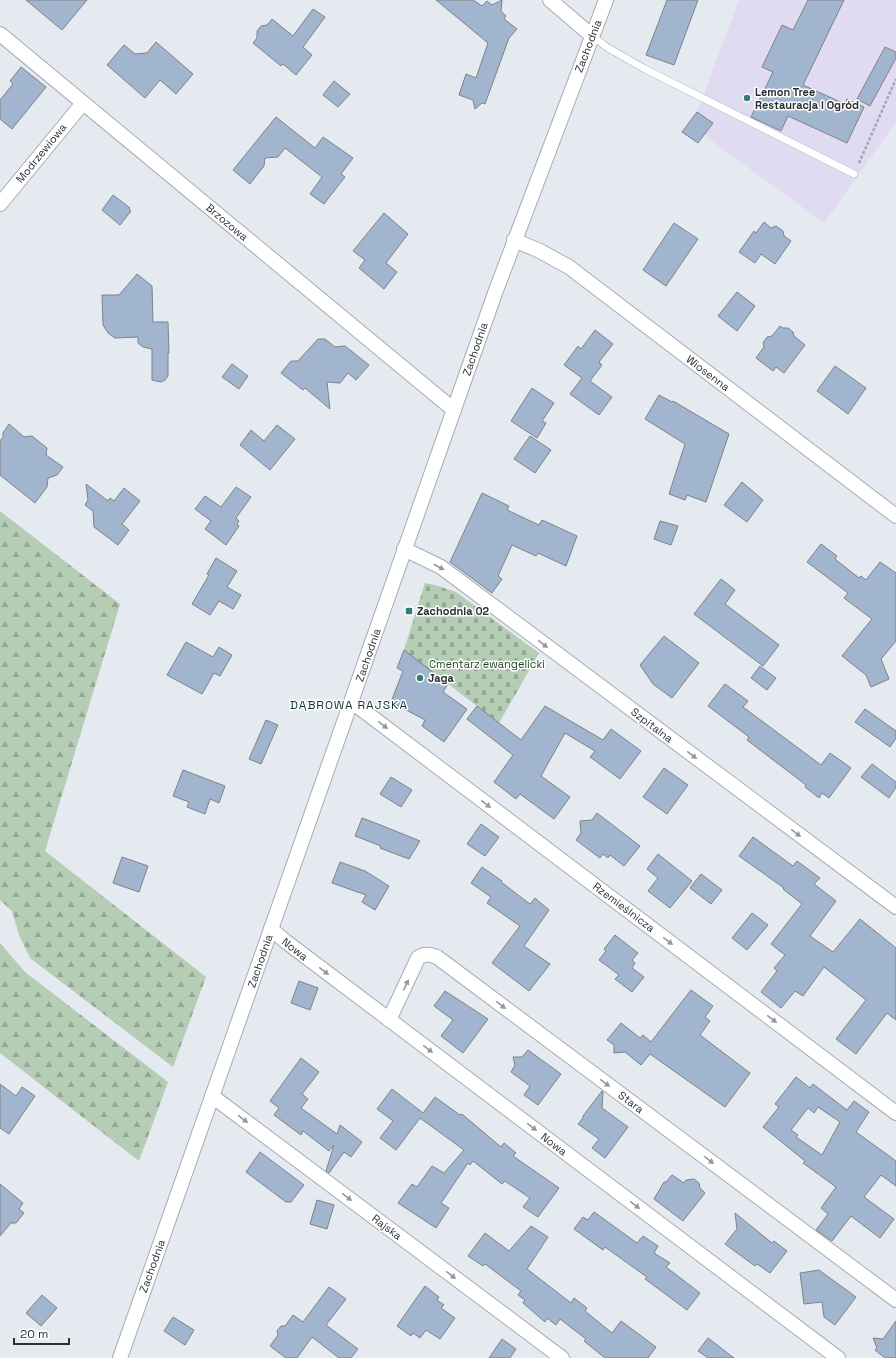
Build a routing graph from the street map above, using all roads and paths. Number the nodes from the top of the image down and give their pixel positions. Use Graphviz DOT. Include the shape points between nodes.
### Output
graph roads {
  1 [pos="550,0"];
  2 [pos="606,0"];
  3 [pos="0,34"];
  4 [pos="592,36"];
  5 [pos="896,79"];
  6 [pos="83,103"];
  7 [pos="854,174"];
  8 [pos="0,204"];
  9 [pos="514,240"];
  10 [pos="454,410"];
  11 [pos="896,516"];
  12 [pos="404,549"];
  13 [pos="352,702"];
  14 [pos="896,907"];
  15 [pos="271,930"];
  16 [pos="389,1020"];
  17 [pos="212,1096"];
  18 [pos="896,1113"];
  19 [pos="896,1300"];
  20 [pos="120,1358"];
  21 [pos="562,1358"];
  22 [pos="838,1358"];
  1 -- 4 [label="street"];
  2 -- 4 [label="street, Zachodnia"];
  3 -- 6 [label="street, Brzozowa"];
  4 -- 7 [label="lane" via="645,69"];
  4 -- 9 [label="street, Zachodnia"];
  5 -- 7 [label="path"];
  6 -- 8 [label="street, Modrzewiowa"];
  6 -- 10 [label="street, Brzozowa"];
  9 -- 10 [label="street, Zachodnia"];
  9 -- 11 [label="street, Wiosenna" via="569,267"];
  10 -- 12 [label="street, Zachodnia"];
  12 -- 13 [label="street, Zachodnia"];
  12 -- 14 [label="street, Szpitalna, one-way" via="441,567"];
  13 -- 15 [label="street, Zachodnia"];
  13 -- 18 [label="street, Rzemieślnicza, one-way"];
  15 -- 16 [label="street, Nowa, one-way"];
  15 -- 17 [label="street, Zachodnia"];
  16 -- 19 [label="street, Stara, one-way" via="418,958 425,954 437,957"];
  16 -- 22 [label="street, Nowa, one-way"];
  17 -- 20 [label="street, Zachodnia"];
  17 -- 21 [label="street, Rajska, one-way"];
}
